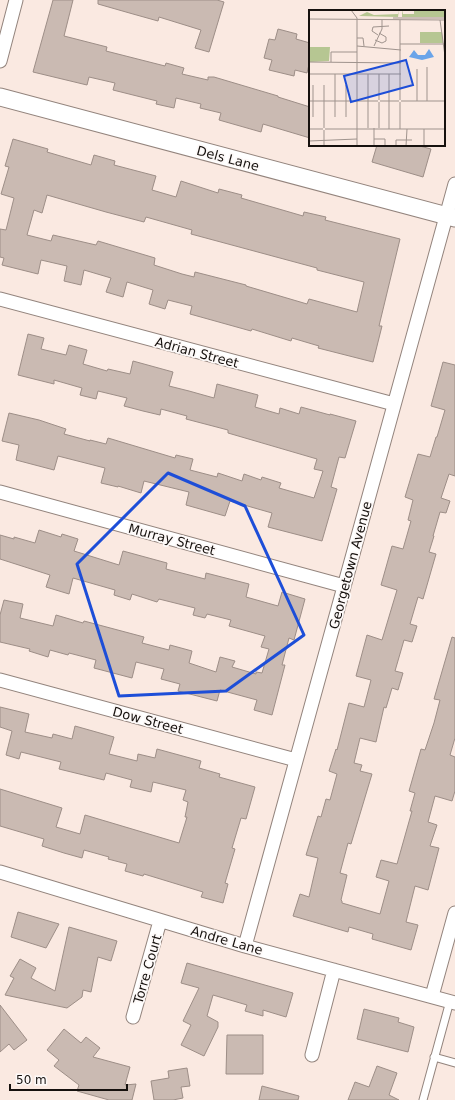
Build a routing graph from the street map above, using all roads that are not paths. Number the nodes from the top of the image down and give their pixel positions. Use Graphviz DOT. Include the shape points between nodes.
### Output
graph roads {
  1 [pos="16,0"];
  2 [pos="0,61"];
  3 [pos="0,97"];
  4 [pos="455,184"];
  5 [pos="451,217"];
  6 [pos="0,299"];
  7 [pos="394,404"];
  8 [pos="0,492"];
  9 [pos="344,586"];
  10 [pos="0,680"];
  11 [pos="296,760"];
  12 [pos="0,872"];
  13 [pos="455,913"];
  14 [pos="160,921"];
  15 [pos="245,946"];
  16 [pos="334,970"];
  17 [pos="432,996"];
  18 [pos="452,1002"];
  19 [pos="133,1017"];
  20 [pos="312,1055"];
  21 [pos="434,1057"];
  22 [pos="455,1063"];
  23 [pos="423,1100"];
  1 -- 2 [label="street"];
  3 -- 5 [label="street, Dels Lane"];
  4 -- 5 [label="street, Georgetown Avenue"];
  5 -- 7 [label="street, Georgetown Avenue"];
  6 -- 7 [label="street, Adrian Street"];
  7 -- 9 [label="street, Georgetown Avenue"];
  8 -- 9 [label="street, Murray Street"];
  9 -- 11 [label="street, Georgetown Avenue"];
  10 -- 11 [label="street, Dow Street"];
  11 -- 15 [label="street, Georgetown Avenue"];
  12 -- 14 [label="street, Andre Lane"];
  13 -- 17 [label="street"];
  14 -- 15 [label="street, Andre Lane"];
  14 -- 19 [label="street, Torre Court"];
  15 -- 16 [label="street, Andre Lane"];
  16 -- 17 [label="street, Andre Lane"];
  16 -- 20 [label="street"];
  17 -- 18 [label="street, Andre Lane"];
  18 -- 21 [label="lane"];
  21 -- 22 [label="lane"];
  21 -- 23 [label="lane"];
}
